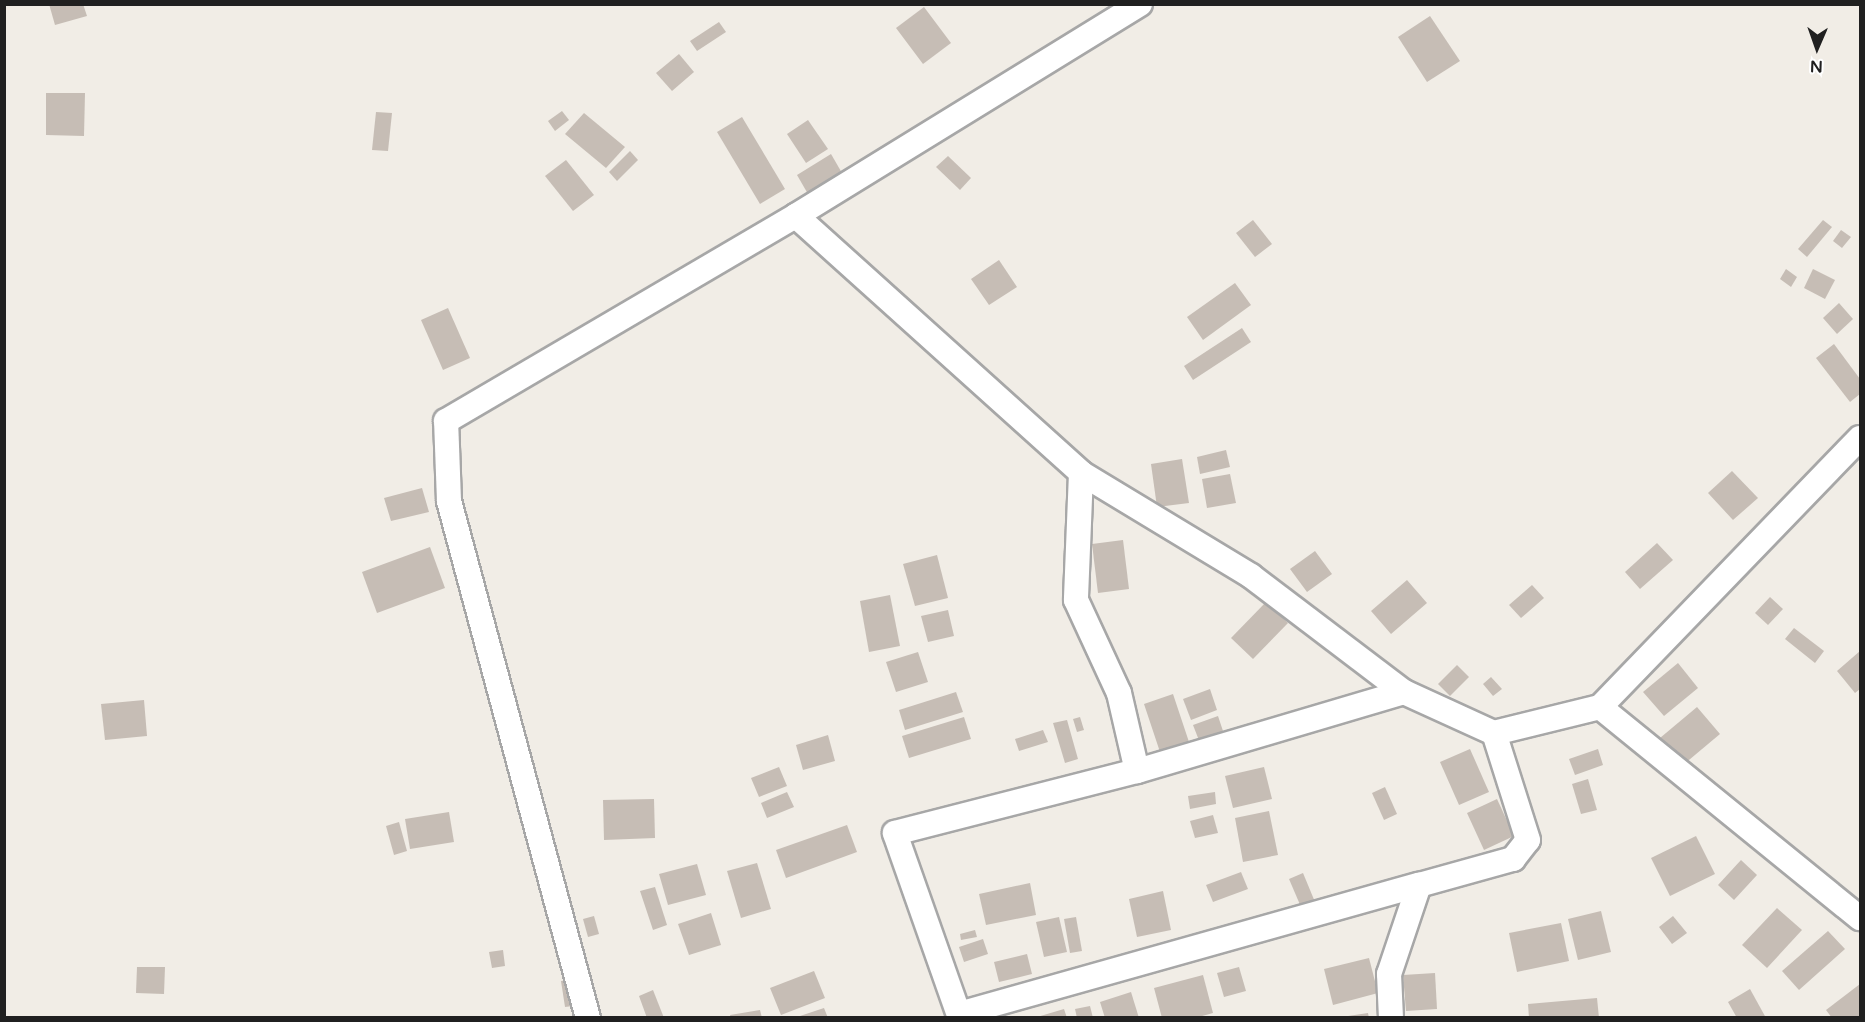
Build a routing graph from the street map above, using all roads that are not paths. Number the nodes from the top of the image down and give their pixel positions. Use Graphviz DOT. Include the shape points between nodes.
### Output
graph roads {
  1 [pos="1140,4"];
  2 [pos="796,216"];
  3 [pos="1860,438"];
  4 [pos="1081,473"];
  5 [pos="1404,692"];
  6 [pos="1600,706"];
  7 [pos="1494,733"];
  8 [pos="1137,771"];
  9 [pos="1419,885"];
  10 [pos="1860,918"];
  11 [pos="960,1016"];
  12 [pos="588,1017"];
  13 [pos="1391,1017"];
  1 -- 2 [label="street"];
  2 -- 4 [label="street"];
  2 -- 12 [label="street" via="446,421 449,501"];
  3 -- 6 [label="street"];
  4 -- 5 [label="street" via="1251,576"];
  4 -- 8 [label="street" via="1076,600 1119,693"];
  5 -- 7 [label="street"];
  5 -- 8 [label="street"];
  6 -- 7 [label="street"];
  6 -- 10 [label="street"];
  7 -- 9 [label="street" via="1528,840 1514,859"];
  8 -- 11 [label="street" via="895,833"];
  9 -- 11 [label="street"];
  9 -- 13 [label="street" via="1389,974"];
}
